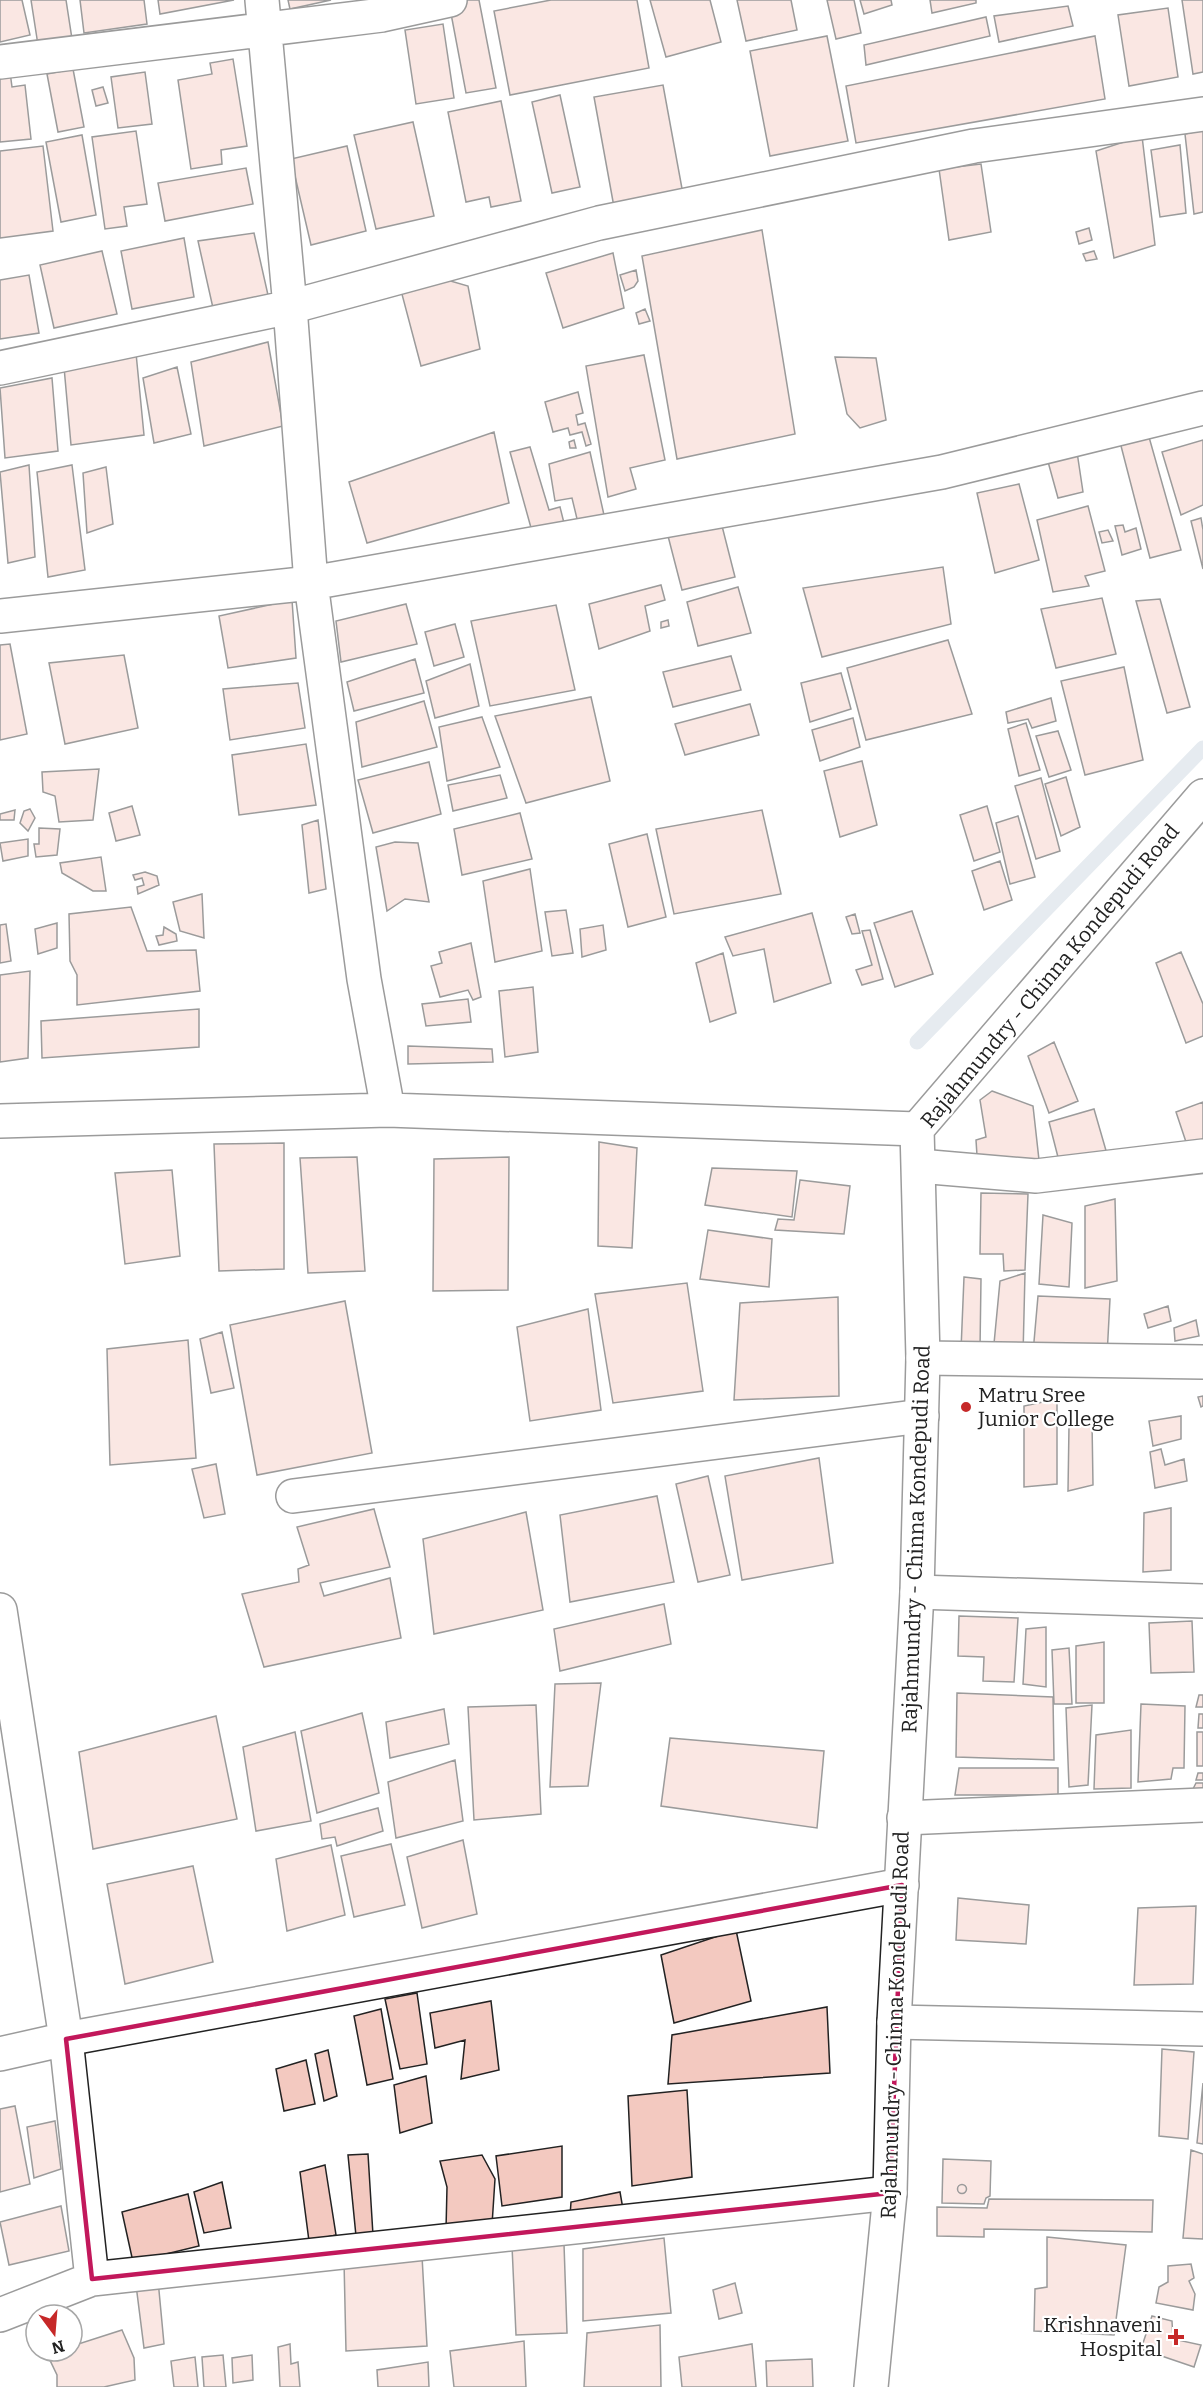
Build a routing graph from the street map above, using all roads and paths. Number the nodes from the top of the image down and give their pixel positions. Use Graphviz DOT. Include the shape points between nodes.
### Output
graph roads {
  1 [pos="450,0"];
  2 [pos="264,15"];
  3 [pos="0,62"];
  4 [pos="1203,114"];
  5 [pos="290,307"];
  6 [pos="0,368"];
  7 [pos="1203,408"];
  8 [pos="311,583"];
  9 [pos="0,616"];
  10 [pos="1203,796"];
  11 [pos="387,1110"];
  12 [pos="0,1121"];
  13 [pos="917,1129"];
  14 [pos="1203,1156"];
  15 [pos="919,1166"];
  16 [pos="923,1358"];
  17 [pos="1203,1362"];
  18 [pos="922,1416"];
  19 [pos="293,1496"];
  20 [pos="917,1592"];
  21 [pos="1203,1600"];
  22 [pos="0,1610"];
  23 [pos="1203,1805"];
  24 [pos="904,1818"];
  25 [pos="902,1885"];
  26 [pos="894,2022"];
  27 [pos="1203,2029"];
  28 [pos="66,2039"];
  29 [pos="0,2054"];
  30 [pos="890,2193"];
  31 [pos="92,2279"];
  32 [pos="0,2315"];
  33 [pos="871,2387"];
  1 -- 2 [label="street" via="382,15"];
  2 -- 3 [label="street"];
  2 -- 5 [label="street"];
  4 -- 5 [label="street" via="974,146 598,223"];
  5 -- 6 [label="street"];
  5 -- 8 [label="street"];
  7 -- 8 [label="street" via="942,472"];
  8 -- 9 [label="street"];
  8 -- 11 [label="street" via="364,978"];
  10 -- 13 [label="street, Rajahmundry - Chinna Kondepudi Road"];
  11 -- 12 [label="street"];
  11 -- 13 [label="street"];
  13 -- 15 [label="street, Rajahmundry - Chinna Kondepudi Road"];
  14 -- 15 [label="street" via="1036,1176"];
  15 -- 16 [label="street, Rajahmundry - Chinna Kondepudi Road"];
  16 -- 17 [label="street"];
  16 -- 18 [label="street, Rajahmundry - Chinna Kondepudi Road"];
  18 -- 19 [label="street"];
  18 -- 20 [label="street, Rajahmundry - Chinna Kondepudi Road"];
  20 -- 21 [label="street"];
  20 -- 24 [label="street, Rajahmundry - Chinna Kondepudi Road"];
  22 -- 28 [label="street"];
  23 -- 24 [label="street"];
  24 -- 25 [label="street, Rajahmundry - Chinna Kondepudi Road"];
  25 -- 26 [label="street, Rajahmundry - Chinna Kondepudi Road"];
  25 -- 28 [label="street"];
  26 -- 27 [label="street"];
  26 -- 30 [label="street, Rajahmundry - Chinna Kondepudi Road"];
  28 -- 29 [label="street"];
  28 -- 31 [label="street"];
  30 -- 31 [label="street"];
  30 -- 33 [label="street, Rajahmundry - Chinna Kondepudi Road"];
  31 -- 32 [label="street"];
}
